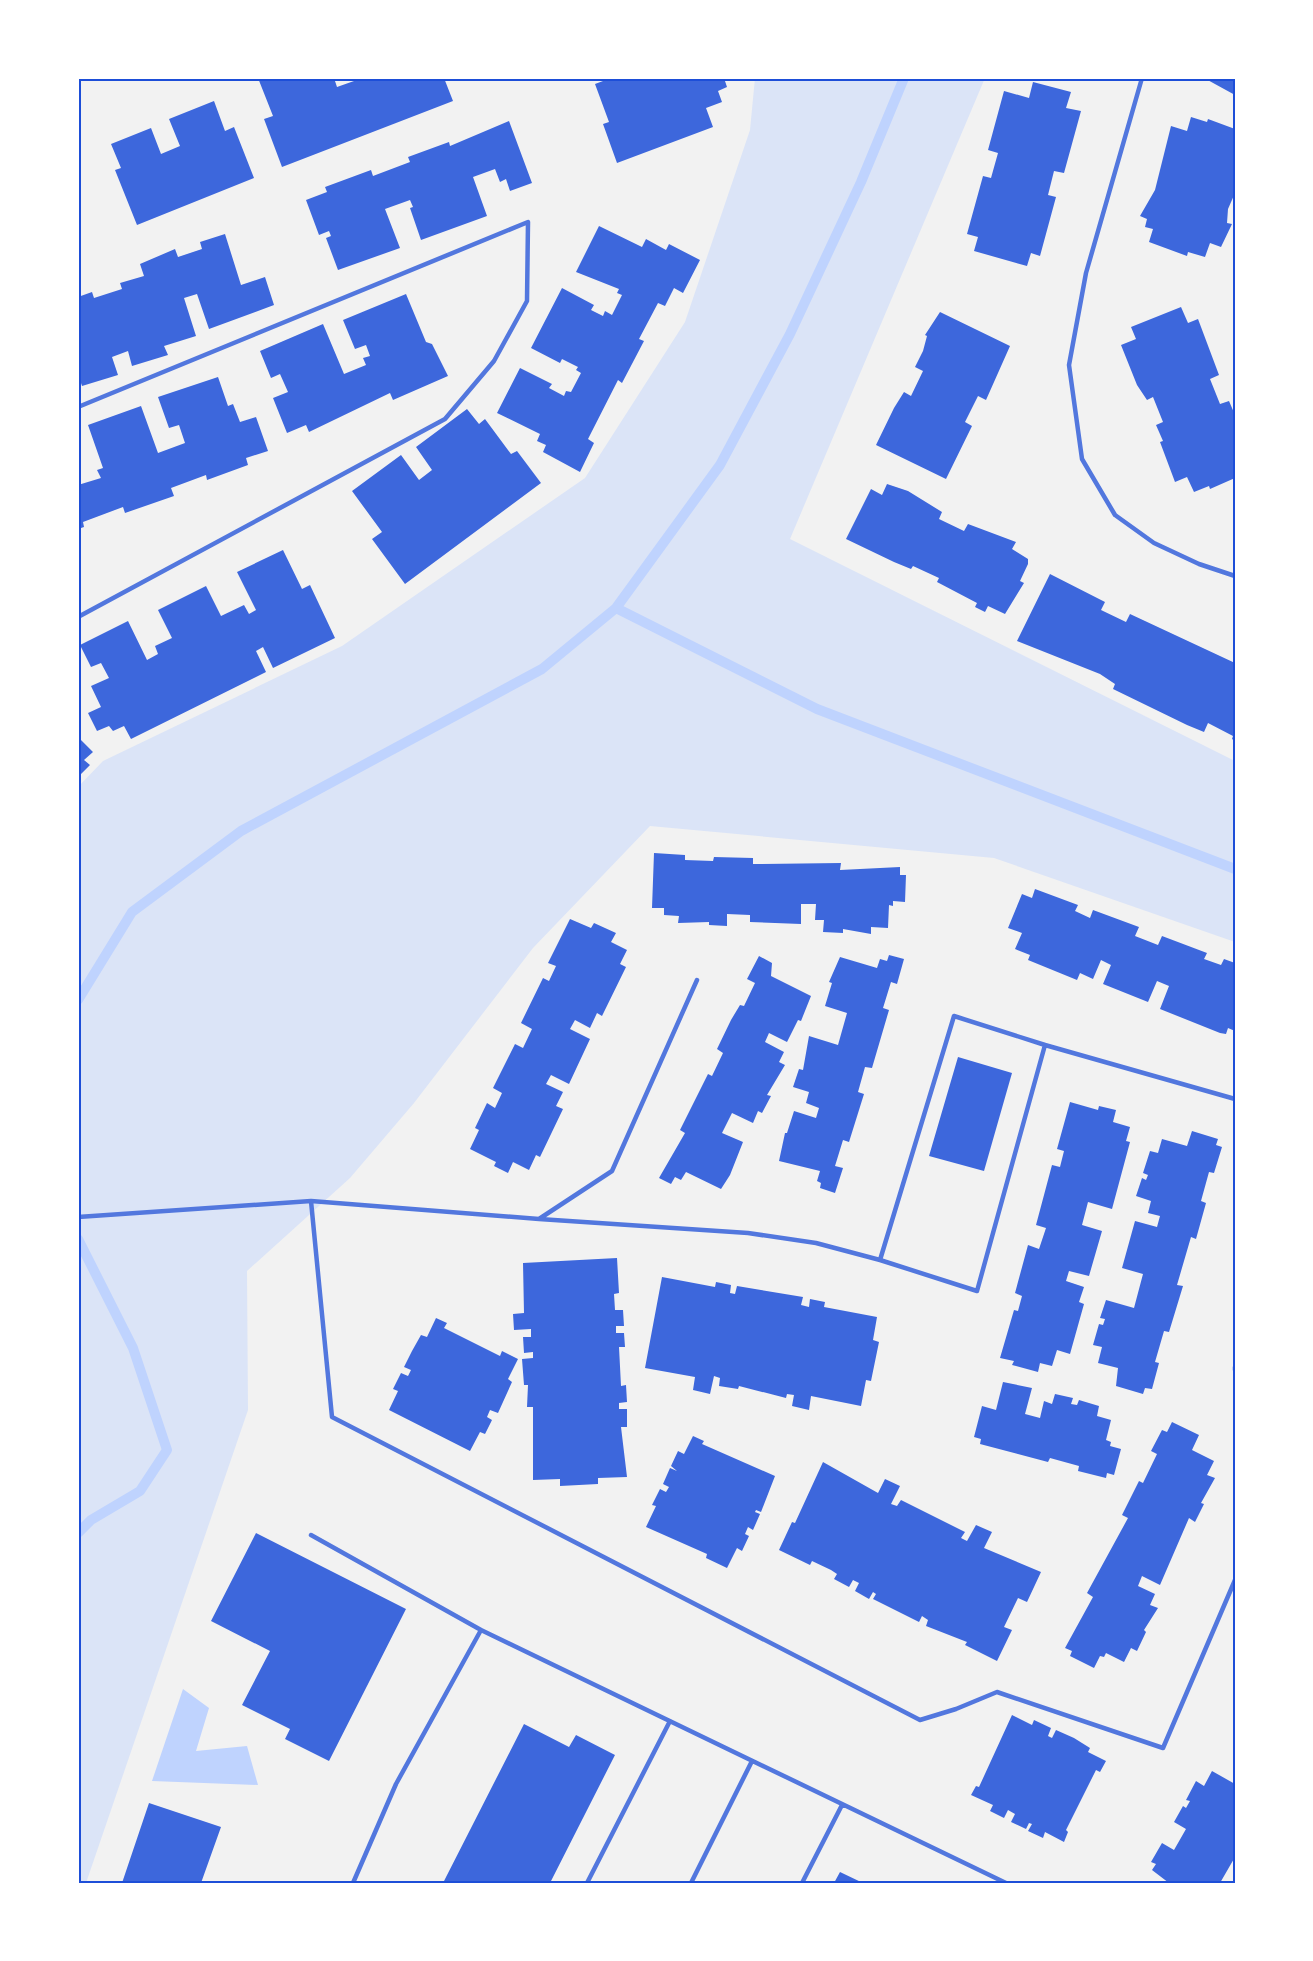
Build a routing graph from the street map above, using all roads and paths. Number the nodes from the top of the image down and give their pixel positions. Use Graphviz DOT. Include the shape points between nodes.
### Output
graph roads {
  1 [pos="1142,78"];
  2 [pos="78,407"];
  3 [pos="1235,576"];
  4 [pos="78,617"];
  5 [pos="696,980"];
  6 [pos="1045,1045"];
  7 [pos="1235,1099"];
  8 [pos="310,1201"];
  9 [pos="78,1217"];
  10 [pos="539,1220"];
  11 [pos="880,1260"];
  12 [pos="311,1535"];
  13 [pos="1235,1580"];
  14 [pos="482,1629"];
  15 [pos="670,1721"];
  16 [pos="752,1761"];
  17 [pos="842,1805"];
  18 [pos="354,1883"];
  19 [pos="587,1883"];
  20 [pos="691,1883"];
  21 [pos="802,1883"];
  22 [pos="1006,1883"];
  1 -- 3 [label="lane" via="1086,273 1070,365 1082,459 1115,514 1154,543"];
  2 -- 4 [label="lane" via="528,222 527,302 494,361 445,419"];
  5 -- 10 [label="lane" via="612,1172"];
  6 -- 7 [label="lane"];
  6 -- 11 [label="lane" via="954,1016"];
  6 -- 11 [label="lane" via="976,1291"];
  8 -- 9 [label="lane"];
  8 -- 10 [label="lane"];
  8 -- 13 [label="lane" via="332,1417 920,1720 997,1692 1163,1748"];
  10 -- 11 [label="lane" via="748,1233 816,1243"];
  12 -- 14 [label="lane"];
  14 -- 15 [label="lane"];
  14 -- 18 [label="lane" via="396,1784"];
  15 -- 16 [label="lane"];
  15 -- 19 [label="lane"];
  16 -- 17 [label="lane"];
  16 -- 20 [label="lane"];
  17 -- 21 [label="lane"];
  17 -- 22 [label="lane"];
}
